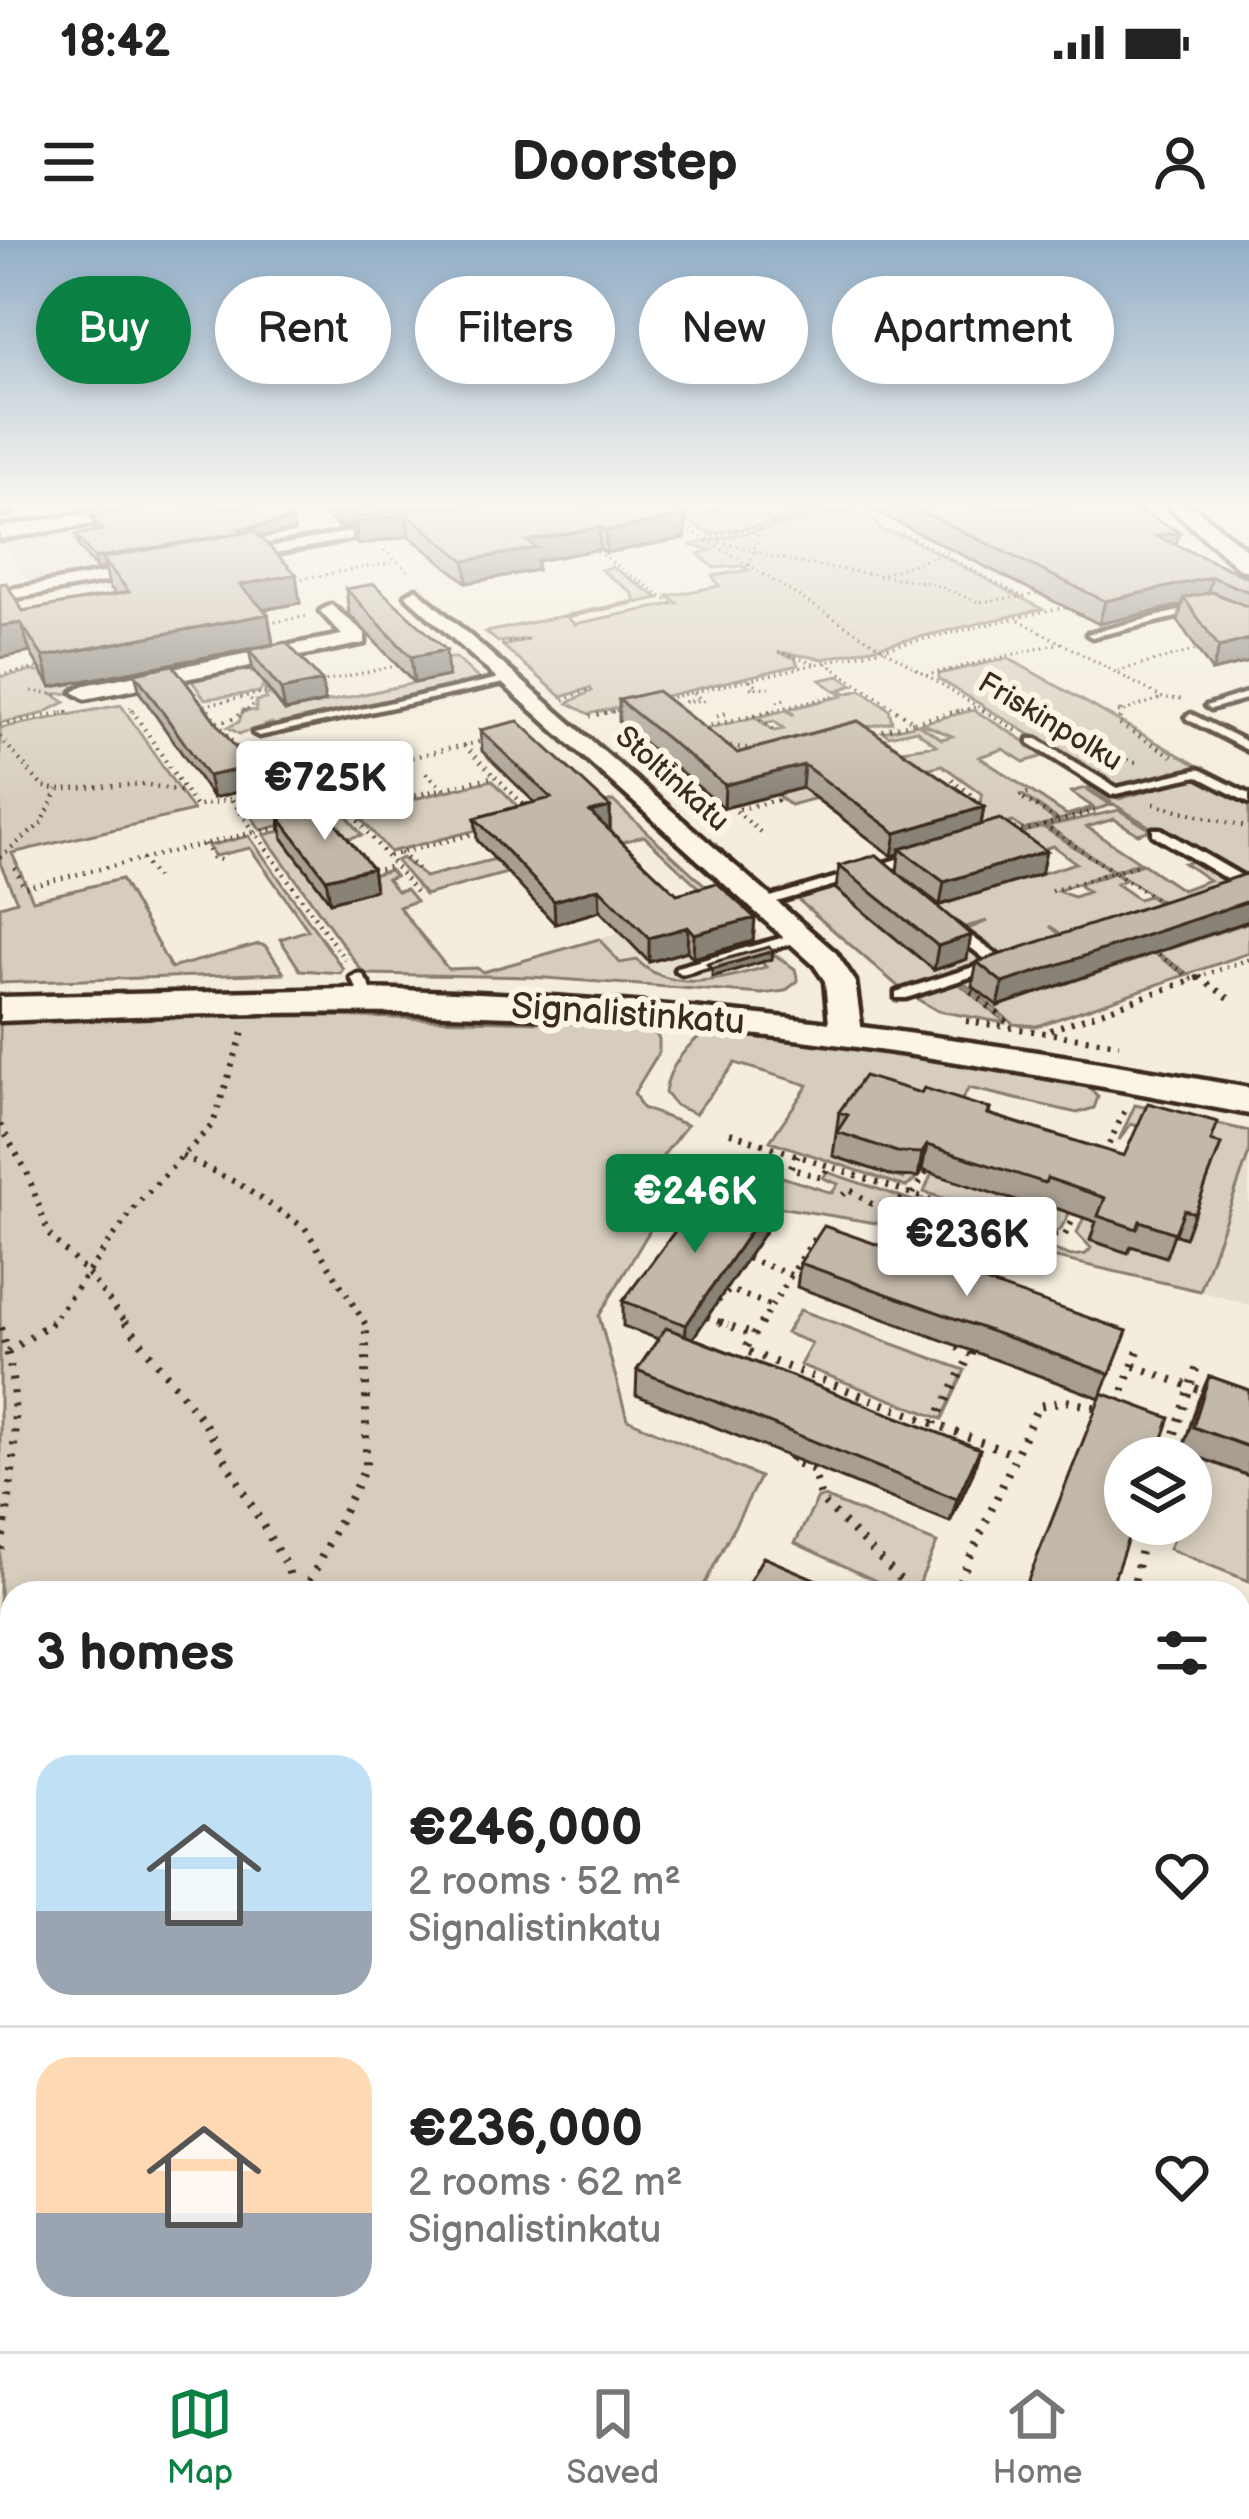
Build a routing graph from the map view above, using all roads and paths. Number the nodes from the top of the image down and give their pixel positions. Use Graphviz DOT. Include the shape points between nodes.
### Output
graph roads {
  1 [pos="435,605"];
  2 [pos="812,605"];
  3 [pos="1076,605"];
  4 [pos="1207,607"];
  5 [pos="331,611"];
  6 [pos="1016,618"];
  7 [pos="252,626"];
  8 [pos="1092,634"];
  9 [pos="528,639"];
  10 [pos="1061,643"];
  11 [pos="496,645"];
  12 [pos="1005,646"];
  13 [pos="1206,647"];
  14 [pos="883,649"];
  15 [pos="1196,651"];
  16 [pos="778,652"];
  17 [pos="1017,653"];
  18 [pos="1205,656"];
  19 [pos="955,658"];
  20 [pos="825,662"];
  21 [pos="1097,662"];
  22 [pos="60,663"];
  23 [pos="817,664"];
  24 [pos="966,665"];
  25 [pos="1141,665"];
  26 [pos="1080,666"];
  27 [pos="407,668"];
  28 [pos="1150,670"];
  29 [pos="1115,672"];
  30 [pos="181,673"];
  31 [pos="0,675"];
  32 [pos="926,675"];
  33 [pos="758,678"];
  34 [pos="509,679"];
  35 [pos="750,680"];
  36 [pos="1133,682"];
  37 [pos="309,684"];
  38 [pos="1116,686"];
  39 [pos="281,689"];
  40 [pos="592,689"];
  41 [pos="32,691"];
  42 [pos="695,692"];
  43 [pos="1249,695"];
  44 [pos="249,696"];
  45 [pos="833,696"];
  46 [pos="788,698"];
  47 [pos="1163,698"];
  48 [pos="1184,699"];
  49 [pos="84,700"];
  50 [pos="126,701"];
  51 [pos="561,701"];
  52 [pos="655,701"];
  53 [pos="889,703"];
  54 [pos="205,705"];
  55 [pos="879,706"];
  56 [pos="1211,706"];
  57 [pos="978,707"];
  58 [pos="785,708"];
  59 [pos="634,712"];
  60 [pos="210,713"];
  61 [pos="727,713"];
  62 [pos="200,715"];
  63 [pos="753,715"];
  64 [pos="1191,716"];
  65 [pos="40,718"];
  66 [pos="581,718"];
  67 [pos="217,722"];
  68 [pos="916,722"];
  69 [pos="723,723"];
  70 [pos="0,725"];
  71 [pos="702,728"];
  72 [pos="224,730"];
  73 [pos="930,730"];
  74 [pos="775,731"];
  75 [pos="209,733"];
  76 [pos="259,733"];
  77 [pos="681,733"];
  78 [pos="0,737"];
  79 [pos="661,737"];
  80 [pos="857,737"];
  81 [pos="487,740"];
  82 [pos="1033,741"];
  83 [pos="464,746"];
  84 [pos="722,746"];
  85 [pos="236,747"];
  86 [pos="616,748"];
  87 [pos="1082,748"];
  88 [pos="1249,748"];
  89 [pos="225,749"];
  90 [pos="760,752"];
  91 [pos="719,754"];
  92 [pos="495,764"];
  93 [pos="382,765"];
  94 [pos="284,766"];
  95 [pos="485,766"];
  96 [pos="255,772"];
  97 [pos="389,773"];
  98 [pos="426,773"];
  99 [pos="244,774"];
  100 [pos="1192,774"];
  101 [pos="495,776"];
  102 [pos="323,778"];
  103 [pos="952,779"];
  104 [pos="330,787"];
  105 [pos="443,789"];
  106 [pos="58,790"];
  107 [pos="405,790"];
  108 [pos="521,790"];
  109 [pos="764,790"];
  110 [pos="186,791"];
  111 [pos="269,791"];
  112 [pos="511,792"];
  113 [pos="1028,793"];
  114 [pos="1124,793"];
  115 [pos="410,796"];
  116 [pos="231,799"];
  117 [pos="1249,799"];
  118 [pos="1114,806"];
  119 [pos="347,808"];
  120 [pos="964,811"];
  121 [pos="536,818"];
  122 [pos="312,820"];
  123 [pos="1059,821"];
  124 [pos="293,824"];
  125 [pos="1044,826"];
  126 [pos="497,828"];
  127 [pos="1249,828"];
  128 [pos="1014,829"];
  129 [pos="760,832"];
  130 [pos="1157,832"];
  131 [pos="255,833"];
  132 [pos="370,835"];
  133 [pos="353,839"];
  134 [pos="204,842"];
  135 [pos="400,853"];
  136 [pos="925,854"];
  137 [pos="387,856"];
  138 [pos="0,857"];
  139 [pos="138,858"];
  140 [pos="223,862"];
  141 [pos="394,865"];
  142 [pos="1138,865"];
  143 [pos="16,868"];
  144 [pos="877,868"];
  145 [pos="418,869"];
  146 [pos="1114,872"];
  147 [pos="362,874"];
  148 [pos="156,878"];
  149 [pos="891,879"];
  150 [pos="1246,881"];
  151 [pos="1052,891"];
  152 [pos="419,896"];
  153 [pos="761,902"];
  154 [pos="1168,912"];
  155 [pos="940,917"];
  156 [pos="800,937"];
  157 [pos="1154,952"];
  158 [pos="1016,957"];
  159 [pos="1249,959"];
  160 [pos="999,962"];
  161 [pos="682,970"];
  162 [pos="954,977"];
  163 [pos="1196,978"];
  164 [pos="365,991"];
  165 [pos="901,995"];
  166 [pos="1230,999"];
  167 [pos="283,1002"];
  168 [pos="0,1009"];
  169 [pos="1013,1027"];
  170 [pos="1046,1031"];
  171 [pos="846,1033"];
  172 [pos="1129,1100"];
  173 [pos="1249,1101"];
  174 [pos="0,1125"];
  175 [pos="730,1133"];
  176 [pos="798,1155"];
  177 [pos="182,1156"];
  178 [pos="830,1166"];
  179 [pos="1096,1170"];
  180 [pos="927,1172"];
  181 [pos="843,1195"];
  182 [pos="915,1195"];
  183 [pos="1084,1198"];
  184 [pos="972,1214"];
  185 [pos="911,1217"];
  186 [pos="943,1221"];
  187 [pos="818,1232"];
  188 [pos="747,1258"];
  189 [pos="88,1274"];
  190 [pos="791,1275"];
  191 [pos="718,1301"];
  192 [pos="772,1306"];
  193 [pos="707,1317"];
  194 [pos="0,1328"];
  195 [pos="754,1335"];
  196 [pos="3,1342"];
  197 [pos="950,1343"];
  198 [pos="1141,1345"];
  199 [pos="8,1352"];
  200 [pos="1198,1363"];
  201 [pos="1133,1366"];
  202 [pos="826,1382"];
  203 [pos="1191,1387"];
  204 [pos="1210,1394"];
  205 [pos="819,1396"];
  206 [pos="921,1419"];
  207 [pos="934,1424"];
  208 [pos="1156,1429"];
  209 [pos="915,1433"];
  210 [pos="1174,1436"];
  211 [pos="1015,1455"];
  212 [pos="791,1458"];
  213 [pos="1142,1545"];
  214 [pos="0,1552"];
  215 [pos="1120,1556"];
  216 [pos="1138,1563"];
  217 [pos="290,1581"];
  218 [pos="310,1581"];
  219 [pos="902,1581"];
  220 [pos="959,1581"];
  221 [pos="1134,1581"];
  1 -- 34 [label="street, Stoltinkatu"];
  2 -- 14 [label="path, Friskinpolku"];
  3 -- 6 [label="path"];
  4 -- 8 [label="lane"];
  5 -- 7 [label="path"];
  5 -- 30 [label="street" via="357,638"];
  6 -- 10 [label="path"];
  6 -- 14 [label="path"];
  9 -- 11 [label="path"];
  10 -- 17 [label="path"];
  10 -- 21 [label="path"];
  12 -- 17 [label="path"];
  13 -- 15 [label="path"];
  14 -- 20 [label="path"];
  14 -- 32 [label="path, Friskinpolku"];
  15 -- 18 [label="path"];
  15 -- 25 [label="path"];
  16 -- 23 [label="path"];
  17 -- 24 [label="path"];
  19 -- 24 [label="path"];
  20 -- 23 [label="path"];
  20 -- 53 [label="path"];
  21 -- 26 [label="path"];
  21 -- 29 [label="path"];
  22 -- 31 [label="path"];
  23 -- 33 [label="path"];
  24 -- 32 [label="path"];
  25 -- 28 [label="path"];
  25 -- 29 [label="path"];
  27 -- 37 [label="path"];
  29 -- 36 [label="path"];
  30 -- 49 [label="street"];
  30 -- 54 [label="path"];
  32 -- 57 [label="path, Friskinpolku"];
  33 -- 35 [label="path"];
  33 -- 35 [label="path" via="768,686 749,688 757,685"];
  34 -- 76 [label="lane"];
  34 -- 153 [label="street, Stoltinkatu"];
  35 -- 42 [label="path"];
  36 -- 38 [label="path"];
  36 -- 47 [label="path"];
  39 -- 44 [label="path"];
  40 -- 51 [label="path"];
  41 -- 65 [label="path" via="74,698"];
  42 -- 42 [label="path" via="700,698 682,702 708,700"];
  42 -- 52 [label="path"];
  43 -- 56 [label="lane"];
  44 -- 54 [label="path"];
  44 -- 67 [label="path" via="253,705"];
  45 -- 58 [label="path"];
  46 -- 58 [label="path" via="778,702"];
  47 -- 48 [label="path"];
  47 -- 100 [label="path" via="1118,711 1119,724"];
  49 -- 65 [label="path"];
  50 -- 110 [label="path"];
  53 -- 55 [label="path"];
  53 -- 68 [label="path"];
  54 -- 60 [label="path"];
  57 -- 68 [label="path"];
  57 -- 82 [label="path, Friskinpolku"];
  58 -- 63 [label="path"];
  59 -- 66 [label="path"];
  60 -- 62 [label="path"];
  60 -- 67 [label="path"];
  61 -- 69 [label="path" via="716,717"];
  63 -- 69 [label="path"];
  63 -- 74 [label="path"];
  64 -- 88 [label="lane"];
  65 -- 70 [label="path"];
  67 -- 72 [label="path"];
  68 -- 73 [label="path"];
  68 -- 80 [label="path"];
  69 -- 71 [label="path"];
  71 -- 77 [label="path"];
  71 -- 84 [label="path"];
  72 -- 75 [label="path"];
  72 -- 85 [label="path"];
  78 -- 106 [label="path" via="33,781"];
  79 -- 86 [label="path"];
  81 -- 83 [label="path"];
  82 -- 114 [label="lane, Friskinpolku"];
  83 -- 93 [label="path"];
  83 -- 95 [label="path"];
  84 -- 90 [label="path"];
  84 -- 91 [label="path"];
  85 -- 89 [label="path"];
  85 -- 96 [label="path"];
  87 -- 100 [label="path"];
  92 -- 95 [label="path"];
  93 -- 97 [label="path"];
  93 -- 102 [label="path"];
  94 -- 96 [label="path"];
  95 -- 101 [label="path"];
  96 -- 99 [label="path"];
  96 -- 111 [label="path"];
  98 -- 105 [label="path"];
  100 -- 114 [label="lane, Friskinpolku"];
  100 -- 117 [label="lane"];
  101 -- 105 [label="path"];
  101 -- 112 [label="path"];
  102 -- 104 [label="path"];
  102 -- 111 [label="path"];
  103 -- 120 [label="path" via="972,797"];
  105 -- 115 [label="path"];
  106 -- 110 [label="path" via="144,784"];
  106 -- 138 [label="path" via="43,823"];
  107 -- 115 [label="path"];
  108 -- 112 [label="path"];
  109 -- 129 [label="path" via="777,800 734,810"];
  110 -- 116 [label="path" via="196,807"];
  111 -- 116 [label="path"];
  112 -- 121 [label="path"];
  113 -- 123 [label="path" via="1019,796"];
  114 -- 127 [label="path"];
  115 -- 119 [label="path"];
  116 -- 131 [label="path"];
  118 -- 123 [label="path"];
  119 -- 122 [label="path"];
  119 -- 132 [label="path"];
  123 -- 125 [label="path"];
  124 -- 131 [label="path"];
  125 -- 128 [label="path"];
  125 -- 146 [label="path"];
  126 -- 135 [label="path"];
  130 -- 150 [label="lane"];
  131 -- 134 [label="path"];
  131 -- 164 [label="path"];
  132 -- 133 [label="path"];
  132 -- 137 [label="path"];
  134 -- 139 [label="path"];
  134 -- 140 [label="path"];
  135 -- 137 [label="path"];
  135 -- 145 [label="path"];
  136 -- 144 [label="lane"];
  137 -- 141 [label="path"];
  139 -- 143 [label="path" via="24,887"];
  139 -- 148 [label="path"];
  141 -- 147 [label="path"];
  141 -- 152 [label="path"];
  142 -- 146 [label="path"];
  144 -- 149 [label="lane"];
  144 -- 153 [label="lane"];
  146 -- 151 [label="path"];
  146 -- 154 [label="path"];
  150 -- 154 [label="lane"];
  153 -- 156 [label="street, Stoltinkatu"];
  155 -- 160 [label="lane"];
  156 -- 161 [label="lane"];
  156 -- 171 [label="street, Stoltinkatu" via="840,981"];
  157 -- 163 [label="path"];
  158 -- 160 [label="lane"];
  159 -- 163 [label="path"];
  160 -- 162 [label="lane"];
  162 -- 165 [label="lane"];
  162 -- 169 [label="path"];
  163 -- 166 [label="path"];
  163 -- 170 [label="path"];
  164 -- 167 [label="street, Signalistinkatu"];
  164 -- 171 [label="street, Signalistinkatu"];
  167 -- 168 [label="street, Signalistinkatu"];
  167 -- 177 [label="path" via="242,1030 213,1124"];
  171 -- 173 [label="street, Signalistinkatu"];
  172 -- 179 [label="path"];
  174 -- 189 [label="path" via="50,1235"];
  175 -- 176 [label="path"];
  176 -- 178 [label="path"];
  176 -- 178 [label="path" via="790,1168 822,1178"];
  177 -- 189 [label="path"];
  177 -- 218 [label="path" via="305,1228 366,1320 366,1466"];
  178 -- 182 [label="path"];
  180 -- 182 [label="path"];
  181 -- 182 [label="path" via="849,1189 883,1206"];
  182 -- 184 [label="path"];
  182 -- 185 [label="path"];
  183 -- 184 [label="path" via="1067,1233 1052,1238"];
  184 -- 186 [label="path" via="964,1229"];
  187 -- 190 [label="path"];
  188 -- 190 [label="path"];
  189 -- 199 [label="path" via="49,1326"];
  189 -- 217 [label="path" via="206,1424"];
  190 -- 192 [label="path"];
  191 -- 192 [label="path" via="730,1290"];
  192 -- 195 [label="path"];
  193 -- 195 [label="path"];
  194 -- 196 [label="path"];
  195 -- 202 [label="path" via="740,1351"];
  196 -- 199 [label="path"];
  197 -- 207 [label="path" via="970,1354"];
  198 -- 201 [label="path"];
  199 -- 214 [label="path" via="9,1504"];
  200 -- 203 [label="path"];
  201 -- 203 [label="path"];
  201 -- 211 [label="path" via="1117,1414 1066,1401 1038,1406"];
  202 -- 205 [label="path"];
  202 -- 206 [label="path"];
  203 -- 204 [label="path"];
  203 -- 210 [label="path"];
  206 -- 207 [label="path"];
  206 -- 209 [label="path"];
  207 -- 211 [label="path"];
  208 -- 210 [label="path"];
  211 -- 220 [label="path"];
  212 -- 219 [label="path" via="813,1471 822,1501"];
  213 -- 216 [label="path"];
  215 -- 216 [label="path"];
  216 -- 221 [label="path"];
}
